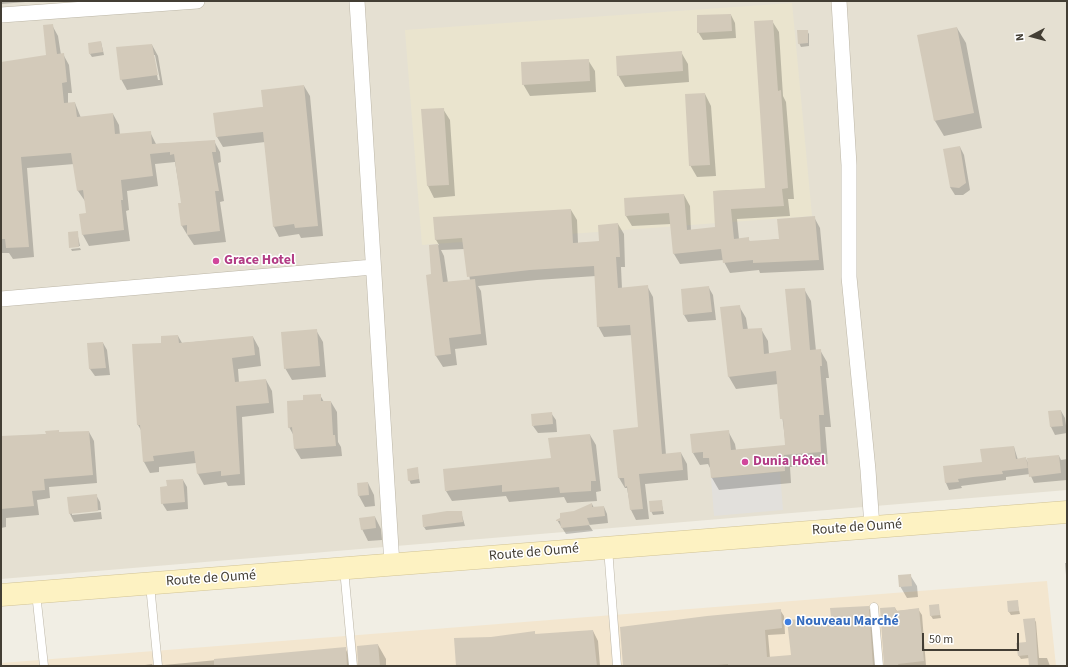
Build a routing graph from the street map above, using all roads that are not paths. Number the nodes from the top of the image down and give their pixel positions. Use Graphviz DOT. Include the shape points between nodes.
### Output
graph roads {
  1 [pos="197,1"];
  2 [pos="356,1"];
  3 [pos="839,1"];
  4 [pos="1,15"];
  5 [pos="373,268"];
  6 [pos="1,298"];
  7 [pos="1067,512"];
  8 [pos="872,527"];
  9 [pos="608,548"];
  10 [pos="392,565"];
  11 [pos="344,568"];
  12 [pos="150,584"];
  13 [pos="36,593"];
  14 [pos="1,596"];
  15 [pos="874,607"];
  16 [pos="44,666"];
  17 [pos="158,666"];
  18 [pos="352,666"];
  19 [pos="617,666"];
  20 [pos="879,666"];
  1 -- 4 [label="street"];
  2 -- 5 [label="street"];
  3 -- 8 [label="street" via="849,165 849,276"];
  5 -- 6 [label="street"];
  5 -- 10 [label="street"];
  7 -- 8 [label="street, Route de Oumé"];
  8 -- 9 [label="street, Route de Oumé"];
  9 -- 10 [label="street, Route de Oumé"];
  9 -- 19 [label="lane"];
  10 -- 11 [label="street, Route de Oumé"];
  11 -- 12 [label="street, Route de Oumé"];
  11 -- 18 [label="lane"];
  12 -- 13 [label="street, Route de Oumé"];
  12 -- 17 [label="lane"];
  13 -- 14 [label="street, Route de Oumé"];
  13 -- 16 [label="lane"];
  15 -- 20 [label="lane"];
}
